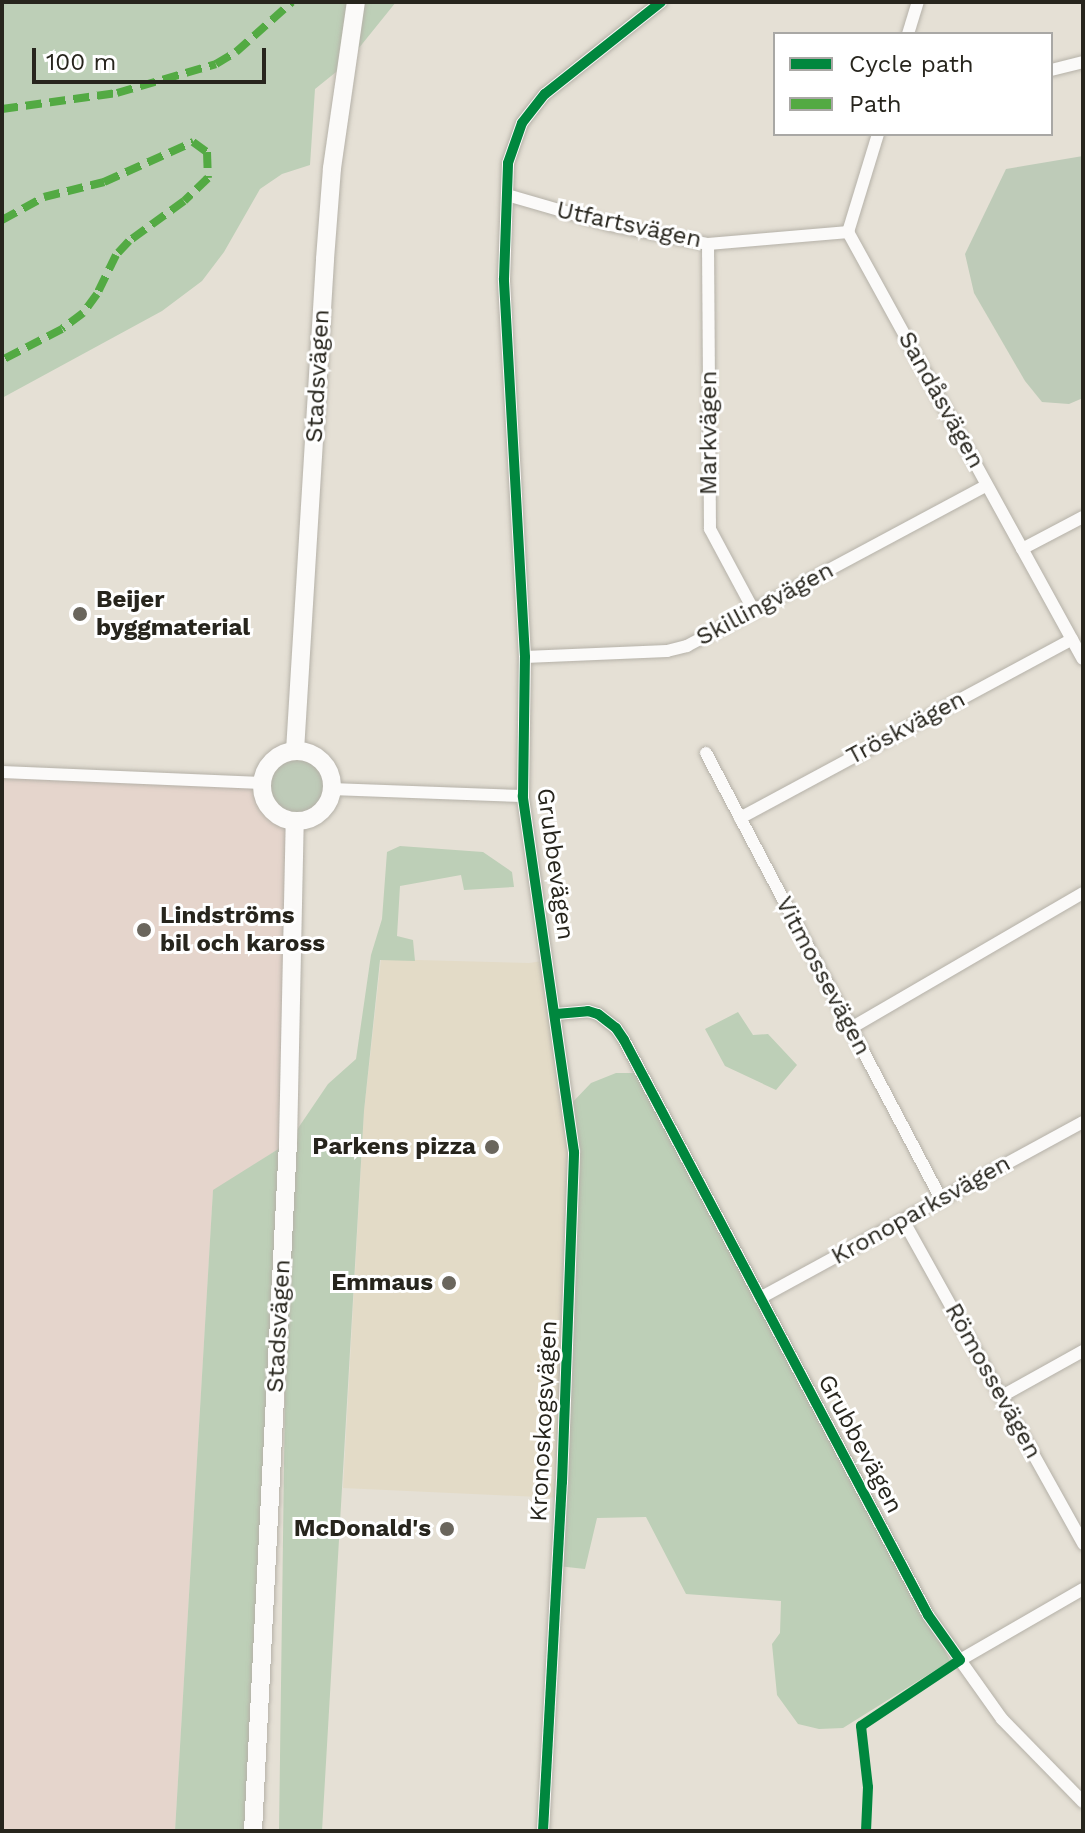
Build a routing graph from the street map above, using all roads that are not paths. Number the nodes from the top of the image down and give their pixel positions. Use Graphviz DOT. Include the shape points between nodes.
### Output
graph roads {
  1 [pos="356,2"];
  2 [pos="661,2"];
  3 [pos="918,2"];
  4 [pos="909,32"];
  5 [pos="1083,62"];
  6 [pos="1053,70"];
  7 [pos="877,136"];
  8 [pos="507,195"];
  9 [pos="848,232"];
  10 [pos="708,244"];
  11 [pos="987,485"];
  12 [pos="1083,517"];
  13 [pos="1022,549"];
  14 [pos="754,611"];
  15 [pos="1072,639"];
  16 [pos="525,657"];
  17 [pos="1083,659"];
  18 [pos="295,751"];
  19 [pos="706,753"];
  20 [pos="2,772"];
  21 [pos="262,783"];
  22 [pos="331,789"];
  23 [pos="523,796"];
  24 [pos="740,818"];
  25 [pos="295,821"];
  26 [pos="1083,893"];
  27 [pos="556,1014"];
  28 [pos="851,1028"];
  29 [pos="1083,1122"];
  30 [pos="941,1199"];
  31 [pos="903,1220"];
  32 [pos="760,1298"];
  33 [pos="1083,1351"];
  34 [pos="1002,1396"];
  35 [pos="1083,1544"];
  36 [pos="1083,1589"];
  37 [pos="960,1660"];
  38 [pos="1083,1802"];
  39 [pos="253,1831"];
  40 [pos="543,1831"];
  1 -- 18 [label="main road, Stadsvägen" via="332,168"];
  2 -- 8 [label="street, Grubbevägen" via="572,71 528,115 508,163"];
  3 -- 4 [label="street"];
  5 -- 6 [label="street"];
  7 -- 9 [label="street"];
  8 -- 10 [label="street, Utfartsvägen" via="611,225"];
  8 -- 16 [label="street, Grubbevägen" via="504,279"];
  9 -- 10 [label="street, Utfartsvägen"];
  9 -- 11 [label="street, Sandåsvägen"];
  10 -- 14 [label="street, Markvägen" via="710,529"];
  11 -- 13 [label="street, Sandåsvägen"];
  11 -- 14 [label="street, Skillingvägen"];
  12 -- 13 [label="street"];
  13 -- 15 [label="street, Sandåsvägen"];
  14 -- 16 [label="street, Skillingvägen" via="667,651"];
  15 -- 17 [label="street, Sandåsvägen"];
  15 -- 24 [label="street, Tröskvägen"];
  16 -- 23 [label="street, Grubbevägen"];
  18 -- 21 [label="main road" via="270,764"];
  18 -- 22 [label="main road" via="321,761"];
  19 -- 24 [label="street, Vitmossevägen"];
  20 -- 21 [label="street"];
  21 -- 25 [label="main road" via="271,809"];
  22 -- 23 [label="street"];
  22 -- 25 [label="main road" via="323,808"];
  23 -- 27 [label="street, Grubbevägen"];
  24 -- 28 [label="street, Vitmossevägen"];
  25 -- 39 [label="main road, Stadsvägen" via="288,1143"];
  26 -- 28 [label="street"];
  27 -- 32 [label="street, Grubbevägen" via="588,1011 616,1028"];
  27 -- 40 [label="street, Kronoskogsvägen" via="574,1152 574,1198"];
  28 -- 30 [label="street, Vitmossevägen"];
  29 -- 30 [label="street, Kronoparksvägen"];
  30 -- 31 [label="street, Kronoparksvägen"];
  31 -- 32 [label="street, Kronoparksvägen"];
  31 -- 34 [label="street, Römossevägen"];
  32 -- 37 [label="street, Grubbevägen" via="928,1615"];
  33 -- 34 [label="street"];
  34 -- 35 [label="street, Römossevägen"];
  36 -- 37 [label="street"];
  37 -- 38 [label="street, Grubbevägen" via="1002,1719"];
}
